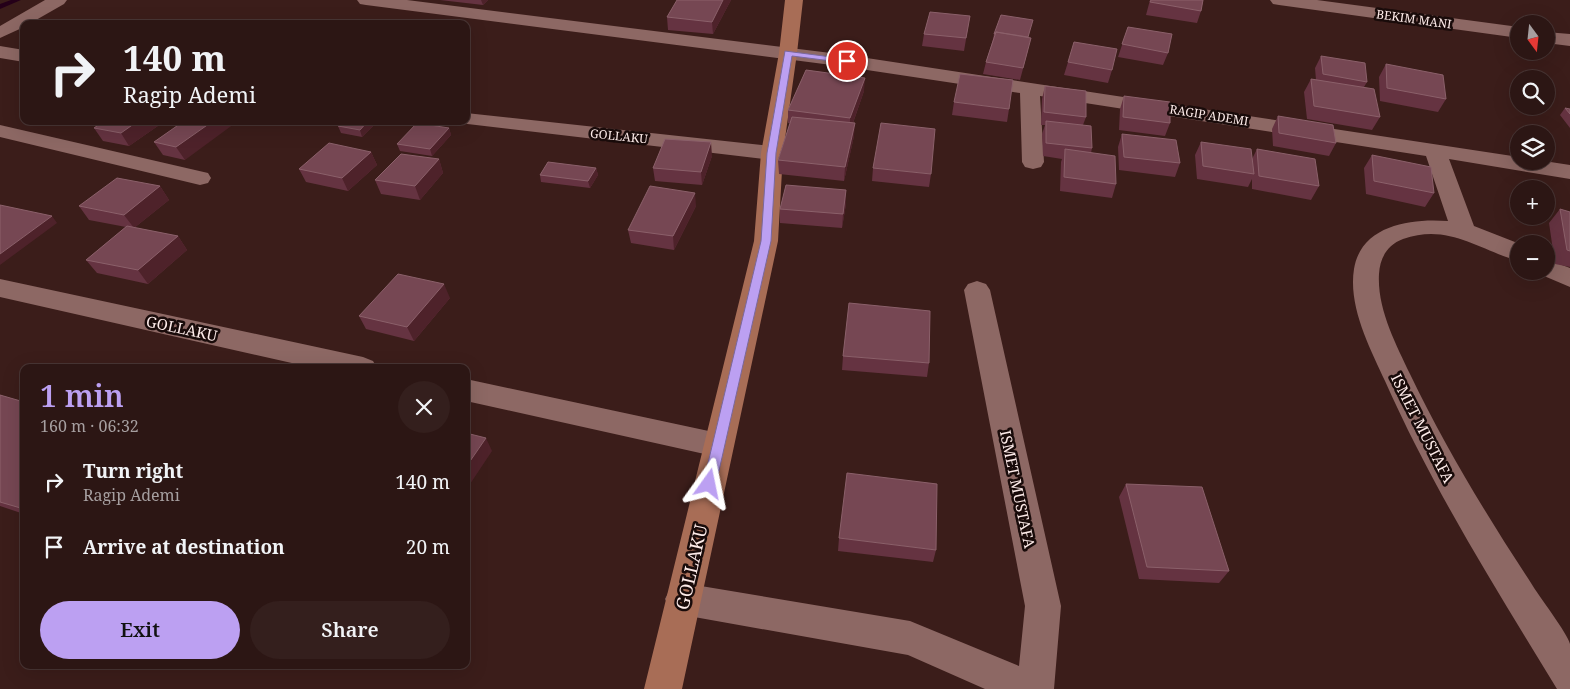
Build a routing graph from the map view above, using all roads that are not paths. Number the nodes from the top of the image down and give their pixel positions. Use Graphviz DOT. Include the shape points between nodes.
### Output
graph roads {
  1 [pos="58,0"];
  2 [pos="366,0"];
  3 [pos="794,0"];
  4 [pos="1279,0"];
  5 [pos="23,20"];
  6 [pos="20,22"];
  7 [pos="1510,32"];
  8 [pos="0,33"];
  9 [pos="1555,38"];
  10 [pos="1570,40"];
  11 [pos="0,52"];
  12 [pos="788,53"];
  13 [pos="20,55"];
  14 [pos="1030,88"];
  15 [pos="470,119"];
  16 [pos="0,131"];
  17 [pos="1435,151"];
  18 [pos="772,153"];
  19 [pos="1032,162"];
  20 [pos="1570,172"];
  21 [pos="200,178"];
  22 [pos="1463,229"];
  23 [pos="1510,249"];
  24 [pos="1555,270"];
  25 [pos="1570,278"];
  26 [pos="0,288"];
  27 [pos="977,290"];
  28 [pos="345,364"];
  29 [pos="470,391"];
  30 [pos="718,445"];
  31 [pos="684,599"];
  32 [pos="1570,676"];
  33 [pos="663,689"];
  34 [pos="1028,689"];
  35 [pos="1035,689"];
  1 -- 5 [label="street"];
  2 -- 12 [label="street, RAGIP ADEMI"];
  3 -- 12 [label="main road, GOLLAKU"];
  4 -- 7 [label="street, BEKIM MANI"];
  6 -- 8 [label="street"];
  9 -- 10 [label="street"];
  11 -- 13 [label="street"];
  12 -- 14 [label="street, RAGIP ADEMI"];
  12 -- 18 [label="main road, GOLLAKU"];
  14 -- 17 [label="street, RAGIP ADEMI"];
  14 -- 19 [label="street"];
  15 -- 18 [label="street, GOLLAKU"];
  16 -- 21 [label="street"];
  17 -- 20 [label="street, RAGIP ADEMI"];
  17 -- 22 [label="street"];
  18 -- 30 [label="main road, GOLLAKU" via="766,241"];
  22 -- 23 [label="street, ISMET MUSTAFA"];
  22 -- 32 [label="street, ISMET MUSTAFA" via="1413,229 1392,234 1378,242 1370,256 1366,275 1368,300 1402,388 1441,466"];
  24 -- 25 [label="street"];
  26 -- 28 [label="street, GOLLAKU"];
  27 -- 35 [label="street, ISMET MUSTAFA" via="1043,606"];
  29 -- 30 [label="street"];
  30 -- 31 [label="main road, GOLLAKU"];
  31 -- 33 [label="main road, GOLLAKU"];
  31 -- 34 [label="street" via="910,638"];
}
